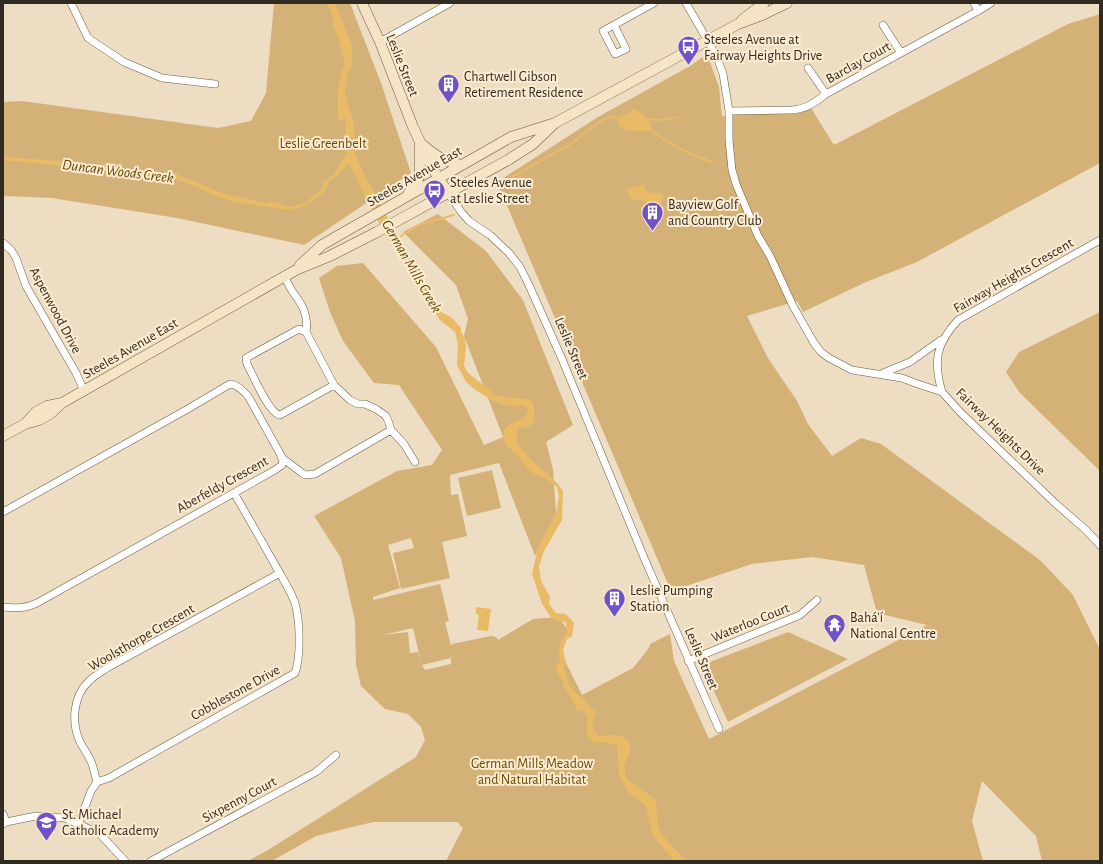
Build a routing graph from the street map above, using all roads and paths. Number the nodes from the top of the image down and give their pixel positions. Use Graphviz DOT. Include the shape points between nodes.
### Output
graph roads {
  1 [pos="71,3"];
  2 [pos="362,3"];
  3 [pos="450,3"];
  4 [pos="654,3"];
  5 [pos="686,3"];
  6 [pos="764,3"];
  7 [pos="787,3"];
  8 [pos="974,3"];
  9 [pos="991,3"];
  10 [pos="978,11"];
  11 [pos="738,24"];
  12 [pos="614,25"];
  13 [pos="883,25"];
  14 [pos="707,41"];
  15 [pos="380,42"];
  16 [pos="901,53"];
  17 [pos="808,68"];
  18 [pos="215,84"];
  19 [pos="826,94"];
  20 [pos="729,111"];
  21 [pos="555,123"];
  22 [pos="420,142"];
  23 [pos="462,165"];
  24 [pos="439,178"];
  25 [pos="448,193"];
  26 [pos="406,196"];
  27 [pos="1100,240"];
  28 [pos="3,243"];
  29 [pos="296,270"];
  30 [pos="284,276"];
  31 [pos="306,332"];
  32 [pos="945,338"];
  33 [pos="881,374"];
  34 [pos="334,386"];
  35 [pos="84,391"];
  36 [pos="942,392"];
  37 [pos="390,430"];
  38 [pos="3,436"];
  39 [pos="281,457"];
  40 [pos="415,462"];
  41 [pos="234,494"];
  42 [pos="3,512"];
  43 [pos="1100,545"];
  44 [pos="280,574"];
  45 [pos="816,600"];
  46 [pos="3,607"];
  47 [pos="688,661"];
  48 [pos="719,729"];
  49 [pos="336,755"];
  50 [pos="97,782"];
  51 [pos="3,814"];
  52 [pos="4,823"];
  53 [pos="79,824"];
  54 [pos="125,861"];
  55 [pos="151,861"];
  1 -- 18 [label="street" via="88,38 124,62 162,78"];
  2 -- 15 [label="main road, Leslie Street"];
  3 -- 15 [label="street"];
  4 -- 12 [label="street"];
  5 -- 14 [label="street, Fairway Heights Drive"];
  6 -- 11 [label="main road, Steeles Avenue East"];
  7 -- 11 [label="main road, Steeles Avenue East" via="762,16"];
  8 -- 10 [label="street"];
  9 -- 10 [label="street, Barclay Court"];
  10 -- 16 [label="street, Barclay Court"];
  11 -- 14 [label="main road, Steeles Avenue East"];
  13 -- 16 [label="street"];
  14 -- 20 [label="street, Fairway Heights Drive" via="717,57 723,74"];
  14 -- 21 [label="main road, Steeles Avenue East"];
  15 -- 22 [label="main road, Leslie Street"];
  16 -- 19 [label="street, Barclay Court"];
  17 -- 19 [label="street"];
  19 -- 20 [label="street, Barclay Court" via="801,109"];
  20 -- 33 [label="street, Fairway Heights Drive" via="729,140 736,184 758,236 808,334 821,352 830,358 852,370"];
  21 -- 23 [label="main road, Steeles Avenue East" via="511,137"];
  21 -- 25 [label="main road, Steeles Avenue East" via="523,151"];
  22 -- 23 [label="main road" via="436,156"];
  22 -- 24 [label="main road, Leslie Street"];
  22 -- 26 [label="main road" via="420,174"];
  23 -- 24 [label="main road, Steeles Avenue East"];
  24 -- 25 [label="main road, Leslie Street"];
  24 -- 26 [label="main road, Steeles Avenue East"];
  25 -- 29 [label="main road, Steeles Avenue East" via="330,256"];
  25 -- 47 [label="street, Leslie Street" via="470,222 499,242 520,267 537,300"];
  26 -- 29 [label="main road, Steeles Avenue East" via="322,245"];
  27 -- 32 [label="street, Fairway Heights Crescent" via="958,320"];
  28 -- 35 [label="street, Aspenwood Drive" via="16,258 26,286"];
  29 -- 30 [label="main road, Steeles Avenue East"];
  30 -- 31 [label="street" via="306,314"];
  30 -- 35 [label="main road, Steeles Avenue East"];
  31 -- 34 [label="street"];
  31 -- 34 [label="street" via="299,329 246,358 265,399 271,410 280,416"];
  32 -- 33 [label="street, Fairway Heights Crescent" via="910,362"];
  32 -- 36 [label="street, Fairway Heights Crescent" via="936,363"];
  33 -- 36 [label="street, Fairway Heights Drive" via="902,378"];
  34 -- 37 [label="street" via="350,400 376,408 386,416"];
  35 -- 38 [label="main road, Steeles Avenue East" via="62,403 45,407 36,412 25,424"];
  36 -- 43 [label="street, Fairway Heights Drive"];
  37 -- 39 [label="street" via="315,474 305,475"];
  37 -- 40 [label="street" via="404,444"];
  39 -- 41 [label="street, Aberfeldy Crescent" via="282,465"];
  39 -- 42 [label="street, Aberfeldy Crescent" via="248,396 230,384"];
  41 -- 44 [label="street, Cobblestone Drive"];
  41 -- 46 [label="street, Aberfeldy Crescent" via="26,608"];
  44 -- 50 [label="street, Woolsthorpe Crescent" via="107,668 89,681 76,702 74,712 77,734 93,765"];
  44 -- 50 [label="street, Cobblestone Drive" via="297,613 299,656 295,673 140,761"];
  45 -- 47 [label="street, Waterloo Court" via="800,615"];
  47 -- 48 [label="street, Leslie Street"];
  49 -- 55 [label="street, Sixpenny Court" via="316,772"];
  50 -- 53 [label="street"];
  51 -- 52 [label="street"];
  52 -- 53 [label="street" via="36,816 65,818"];
  53 -- 54 [label="street" via="100,834"];
}
